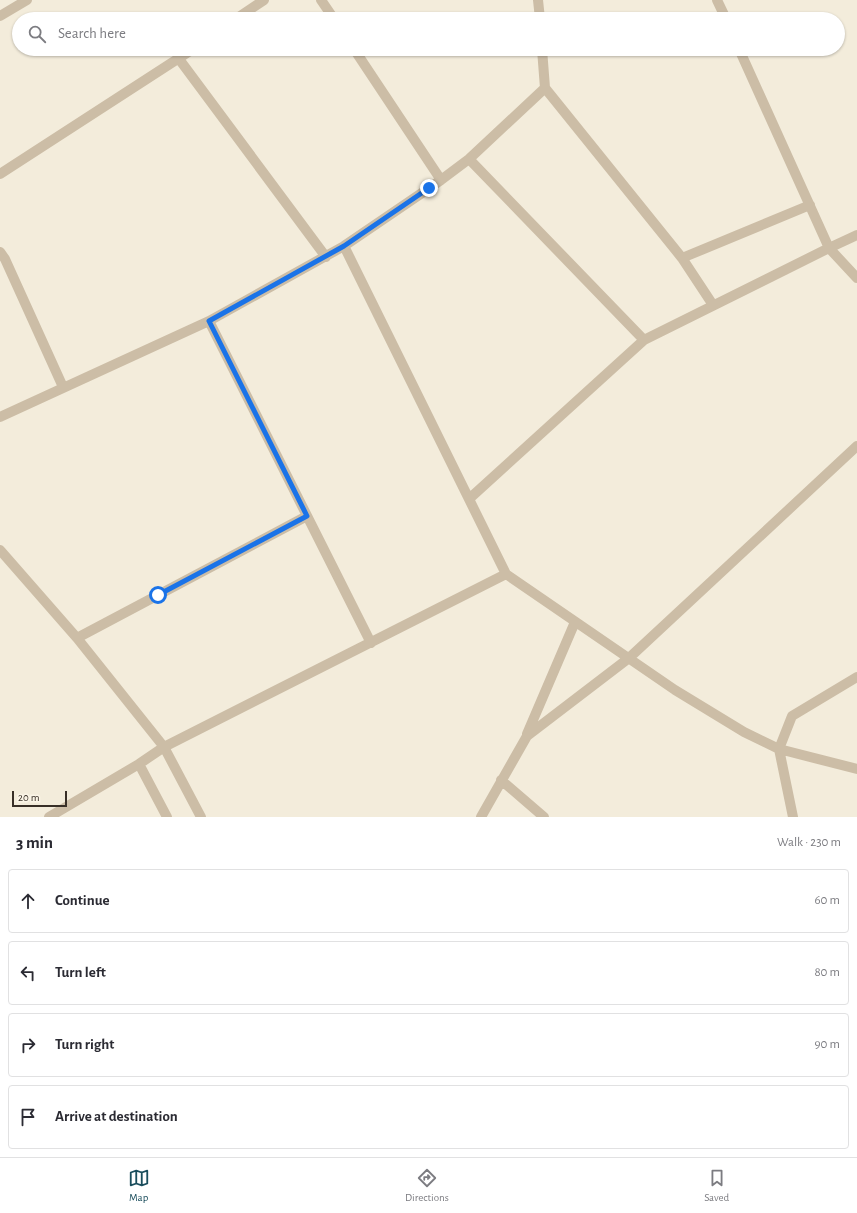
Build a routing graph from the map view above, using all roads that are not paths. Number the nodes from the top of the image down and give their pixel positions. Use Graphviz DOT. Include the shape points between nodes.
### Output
graph roads {
  1 [pos="27,0"];
  2 [pos="264,0"];
  3 [pos="321,0"];
  4 [pos="538,0"];
  5 [pos="717,0"];
  6 [pos="246,12"];
  7 [pos="329,12"];
  8 [pos="539,12"];
  9 [pos="723,12"];
  10 [pos="0,16"];
  11 [pos="183,56"];
  12 [pos="359,56"];
  13 [pos="543,56"];
  14 [pos="742,56"];
  15 [pos="179,59"];
  16 [pos="545,88"];
  17 [pos="469,159"];
  18 [pos="0,174"];
  19 [pos="441,180"];
  20 [pos="810,205"];
  21 [pos="857,235"];
  22 [pos="344,246"];
  23 [pos="829,248"];
  24 [pos="0,252"];
  25 [pos="326,257"];
  26 [pos="682,258"];
  27 [pos="857,278"];
  28 [pos="713,305"];
  29 [pos="209,321"];
  30 [pos="644,340"];
  31 [pos="64,386"];
  32 [pos="0,417"];
  33 [pos="857,446"];
  34 [pos="469,499"];
  35 [pos="307,516"];
  36 [pos="0,550"];
  37 [pos="506,574"];
  38 [pos="575,622"];
  39 [pos="77,638"];
  40 [pos="371,643"];
  41 [pos="629,658"];
  42 [pos="857,677"];
  43 [pos="527,736"];
  44 [pos="164,747"];
  45 [pos="779,749"];
  46 [pos="139,764"];
  47 [pos="857,769"];
  48 [pos="502,780"];
  49 [pos="48,817"];
  50 [pos="167,817"];
  51 [pos="201,817"];
  52 [pos="481,817"];
  53 [pos="544,817"];
  54 [pos="793,817"];
  1 -- 10 [label="street"];
  2 -- 6 [label="street"];
  3 -- 7 [label="street"];
  4 -- 8 [label="street"];
  5 -- 9 [label="street"];
  11 -- 15 [label="street"];
  12 -- 19 [label="street"];
  13 -- 16 [label="street"];
  14 -- 20 [label="street"];
  15 -- 18 [label="street"];
  15 -- 25 [label="street"];
  16 -- 17 [label="street"];
  16 -- 26 [label="street"];
  17 -- 19 [label="street"];
  17 -- 30 [label="street"];
  19 -- 22 [label="street"];
  20 -- 23 [label="street"];
  20 -- 26 [label="street"];
  21 -- 23 [label="street"];
  22 -- 25 [label="street"];
  22 -- 34 [label="street"];
  23 -- 27 [label="street"];
  23 -- 28 [label="street"];
  24 -- 31 [label="street"];
  25 -- 29 [label="street"];
  26 -- 28 [label="street"];
  28 -- 30 [label="street"];
  29 -- 31 [label="street"];
  29 -- 35 [label="street"];
  30 -- 34 [label="street"];
  31 -- 32 [label="street"];
  33 -- 41 [label="street"];
  34 -- 37 [label="street"];
  35 -- 39 [label="street"];
  35 -- 40 [label="street"];
  36 -- 39 [label="street"];
  37 -- 38 [label="street"];
  37 -- 40 [label="street"];
  38 -- 41 [label="street"];
  38 -- 43 [label="street"];
  39 -- 44 [label="street"];
  40 -- 44 [label="street"];
  41 -- 43 [label="street"];
  41 -- 45 [label="street" via="731,725"];
  42 -- 45 [label="street" via="792,716"];
  43 -- 48 [label="street"];
  44 -- 46 [label="street"];
  44 -- 51 [label="street"];
  45 -- 47 [label="street"];
  45 -- 54 [label="street"];
  46 -- 49 [label="street"];
  46 -- 50 [label="street"];
  48 -- 52 [label="street"];
  48 -- 53 [label="street"];
}
